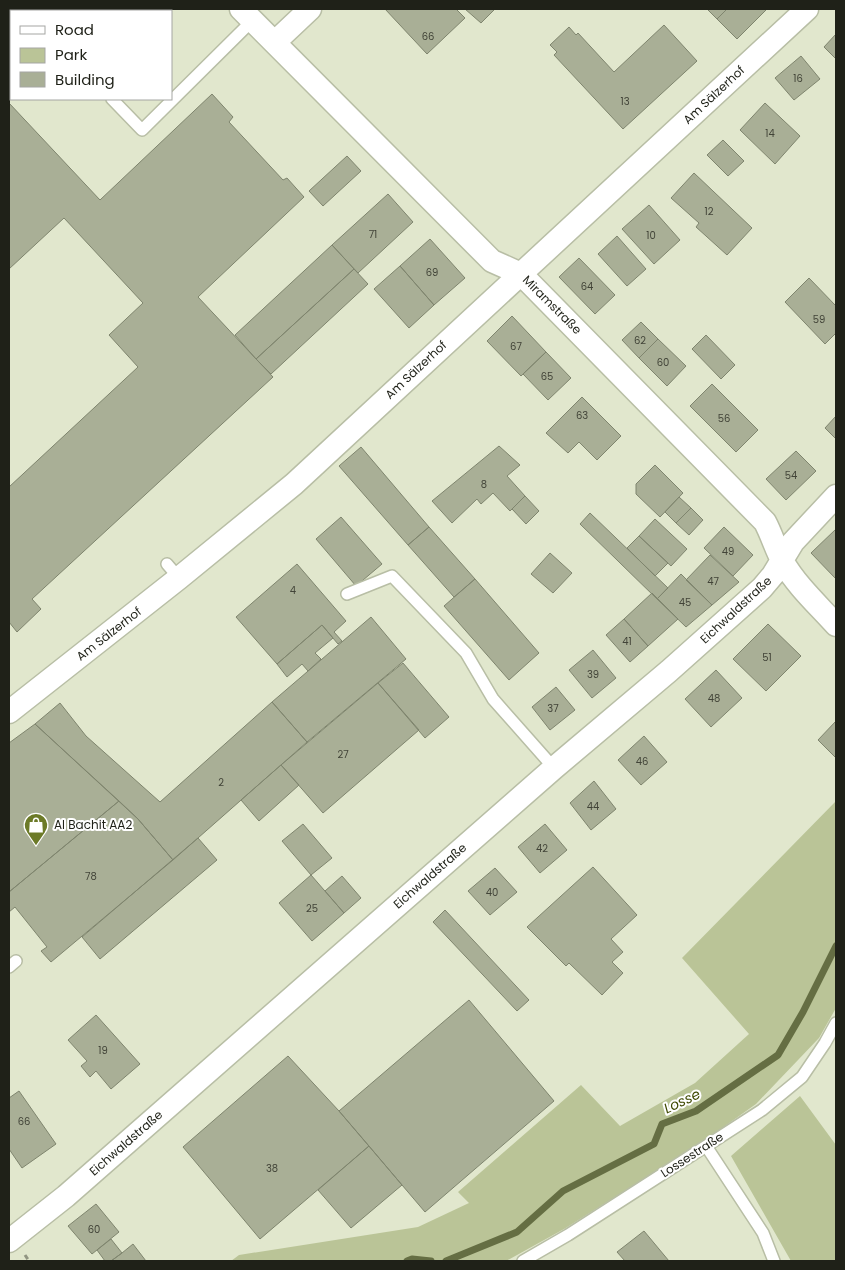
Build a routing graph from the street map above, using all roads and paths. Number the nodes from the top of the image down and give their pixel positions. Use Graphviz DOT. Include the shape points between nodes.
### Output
graph roads {
  1 [pos="310,9"];
  2 [pos="807,9"];
  3 [pos="247,15"];
  4 [pos="275,42"];
  5 [pos="172,97"];
  6 [pos="113,100"];
  7 [pos="169,100"];
  8 [pos="521,274"];
  9 [pos="836,496"];
  10 [pos="782,560"];
  11 [pos="348,594"];
  12 [pos="836,625"];
  13 [pos="9,712"];
  14 [pos="554,768"];
  15 [pos="836,1023"];
  16 [pos="706,1146"];
  17 [pos="9,1241"];
  18 [pos="523,1261"];
  19 [pos="774,1261"];
  1 -- 4 [label="street"];
  2 -- 8 [label="street, Am Sälzerhof"];
  3 -- 4 [label="street, Miramstraße"];
  3 -- 5 [label="lane"];
  4 -- 8 [label="street, Miramstraße" via="492,261"];
  6 -- 7 [label="lane" via="142,130"];
  8 -- 10 [label="street, Miramstraße" via="765,522"];
  8 -- 13 [label="street, Am Sälzerhof" via="294,484 173,571"];
  9 -- 10 [label="street, Eichwaldstraße" via="798,536"];
  10 -- 12 [label="street, Miramstraße" via="794,579"];
  10 -- 14 [label="street, Eichwaldstraße" via="762,588"];
  11 -- 14 [label="lane" via="392,576 466,653 493,699"];
  14 -- 17 [label="street, Eichwaldstraße" via="66,1196"];
  15 -- 16 [label="lane, Lossestraße" via="802,1077 762,1110"];
  16 -- 18 [label="lane, Lossestraße"];
  16 -- 19 [label="lane" via="763,1233"];
}
